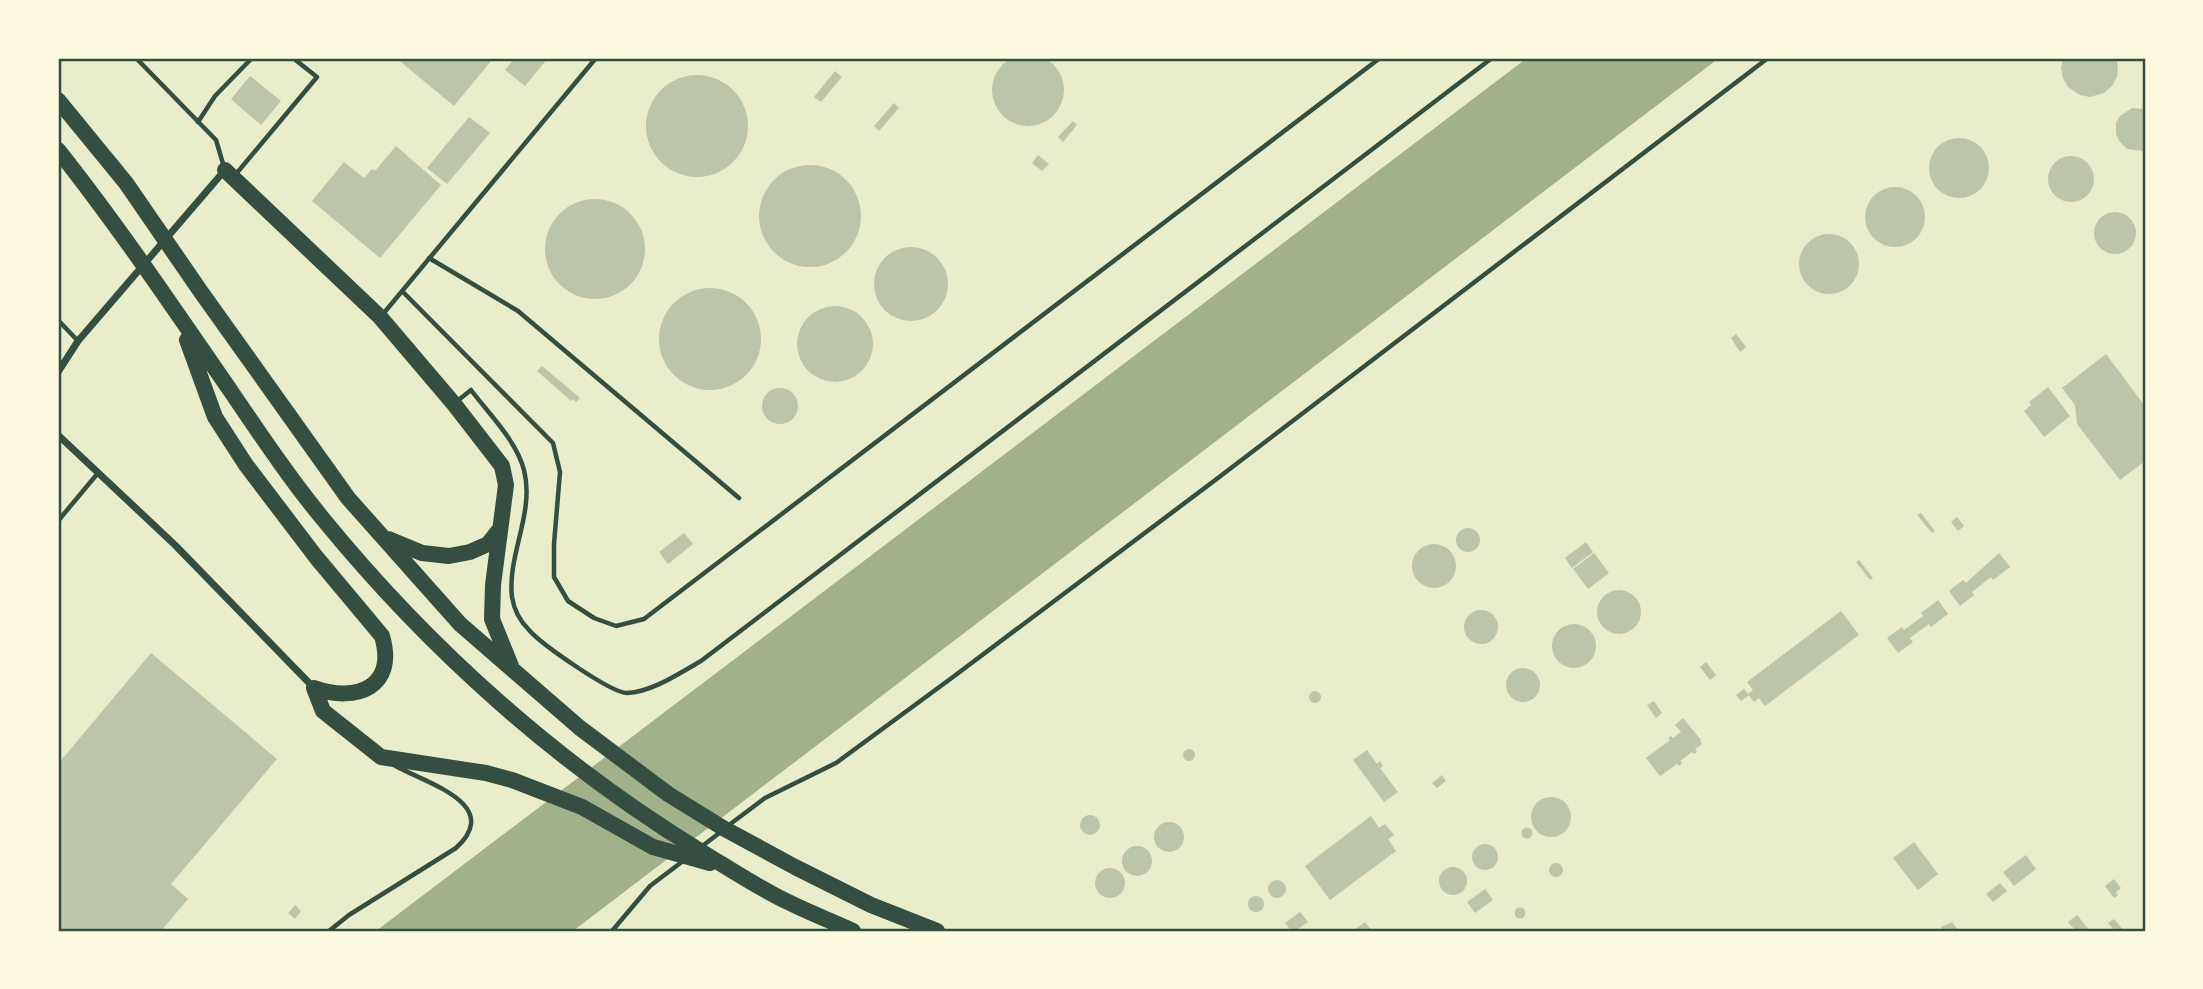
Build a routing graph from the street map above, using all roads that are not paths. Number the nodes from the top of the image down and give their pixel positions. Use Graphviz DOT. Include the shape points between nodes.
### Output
graph roads {
  1 [pos="136,58"];
  2 [pos="252,58"];
  3 [pos="293,58"];
  4 [pos="596,58"];
  5 [pos="1380,58"];
  6 [pos="1492,58"];
  7 [pos="1768,58"];
  8 [pos="58,100"];
  9 [pos="198,121"];
  10 [pos="58,150"];
  11 [pos="229,174"];
  12 [pos="429,258"];
  13 [pos="402,291"];
  14 [pos="179,317"];
  15 [pos="380,317"];
  16 [pos="58,320"];
  17 [pos="78,341"];
  18 [pos="58,372"];
  19 [pos="454,404"];
  20 [pos="58,435"];
  21 [pos="98,473"];
  22 [pos="739,498"];
  23 [pos="58,521"];
  24 [pos="501,527"];
  25 [pos="382,536"];
  26 [pos="514,670"];
  27 [pos="314,688"];
  28 [pos="381,757"];
  29 [pos="730,869"];
  30 [pos="329,931"];
  31 [pos="612,931"];
  32 [pos="853,931"];
  33 [pos="937,931"];
  1 -- 9 [label="lane"];
  2 -- 9 [label="lane"];
  3 -- 11 [label="lane" via="317,77"];
  4 -- 12 [label="lane"];
  5 -- 13 [label="lane" via="644,619 616,626 568,601 554,576 560,472 553,443"];
  6 -- 19 [label="lane" via="701,661 646,689 629,693 609,688 534,636 520,620 512,590 526,504 524,469 471,390"];
  7 -- 31 [label="lane" via="931,693 836,763 765,798 650,886"];
  8 -- 25 [label="highway" via="126,183 348,498"];
  9 -- 11 [label="lane" via="216,140"];
  10 -- 14 [label="highway"];
  11 -- 15 [label="highway"];
  11 -- 17 [label="street"];
  12 -- 13 [label="lane"];
  12 -- 22 [label="lane" via="517,311"];
  13 -- 15 [label="lane"];
  14 -- 27 [label="highway" via="215,417 316,557 382,636 387,651 384,667 370,687 343,695"];
  14 -- 29 [label="highway" via="322,519 439,646 554,748 639,812"];
  15 -- 19 [label="highway"];
  16 -- 17 [label="lane"];
  17 -- 18 [label="street"];
  19 -- 24 [label="highway" via="502,466 506,485"];
  20 -- 21 [label="street"];
  21 -- 23 [label="lane"];
  21 -- 27 [label="street"];
  24 -- 25 [label="highway" via="488,544 449,556 422,553"];
  24 -- 26 [label="highway" via="492,620"];
  25 -- 26 [label="highway" via="460,624"];
  26 -- 33 [label="highway" via="580,728 668,794 871,905"];
  27 -- 28 [label="highway" via="323,711"];
  28 -- 29 [label="highway" via="512,780 582,807 653,847"];
  28 -- 30 [label="lane" via="447,790 467,809 470,829 456,848"];
  29 -- 32 [label="highway"];
}
